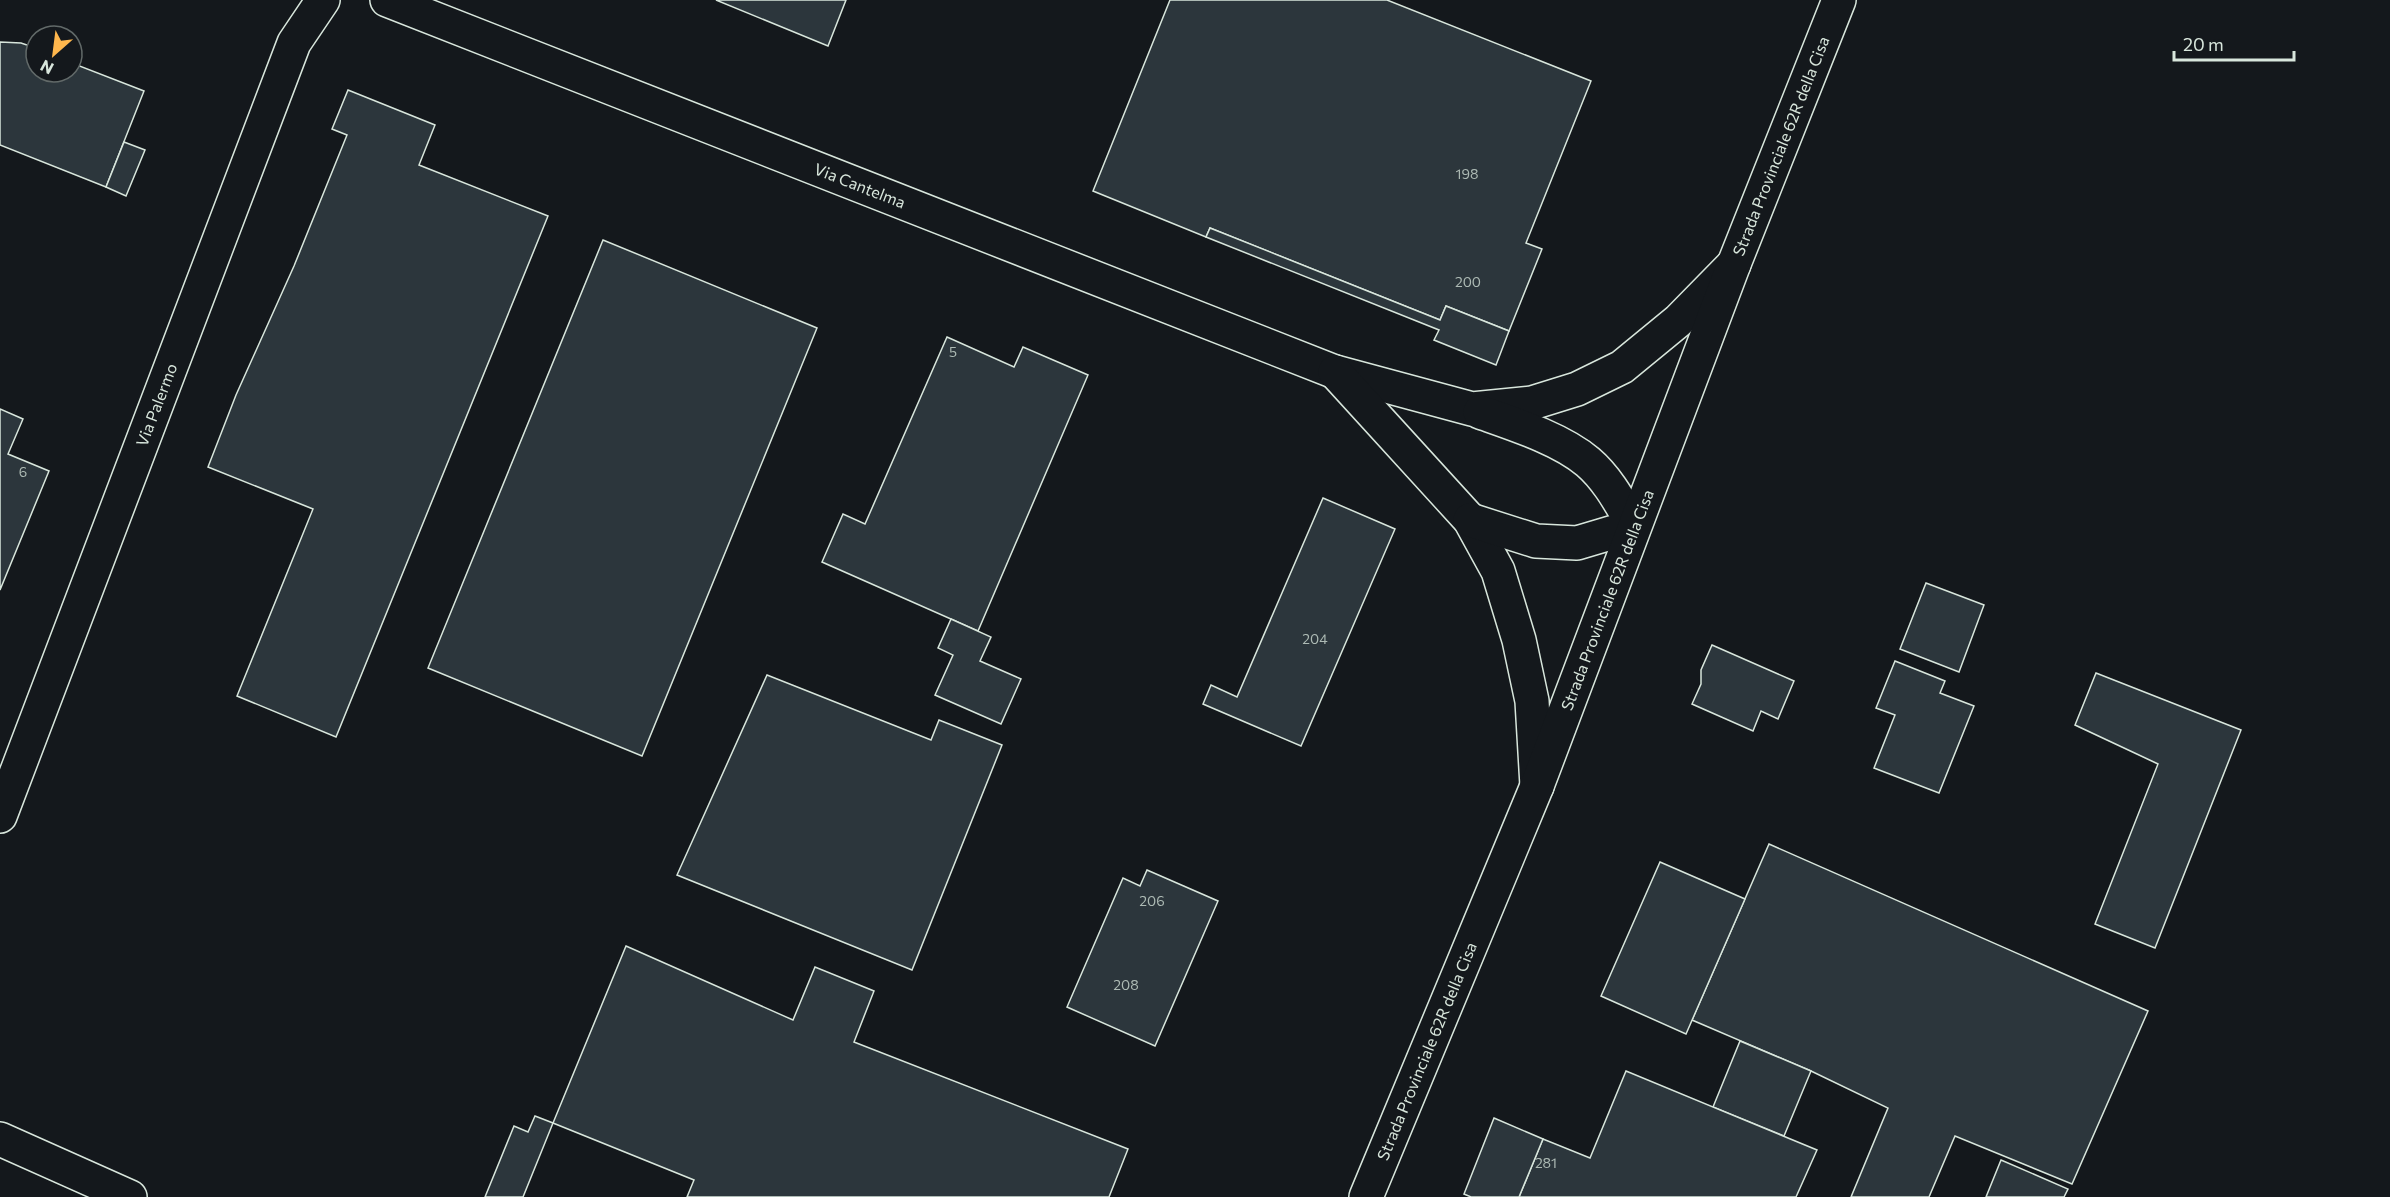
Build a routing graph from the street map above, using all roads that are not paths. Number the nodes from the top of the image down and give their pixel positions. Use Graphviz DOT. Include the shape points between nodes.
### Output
graph roads {
  1 [pos="323,0"];
  2 [pos="387,0"];
  3 [pos="1839,0"];
  4 [pos="1734,264"];
  5 [pos="1335,372"];
  6 [pos="1472,409"];
  7 [pos="1470,520"];
  8 [pos="1634,526"];
  9 [pos="1537,786"];
  10 [pos="0,816"];
  11 [pos="0,1139"];
  12 [pos="130,1197"];
  13 [pos="1366,1197"];
  1 -- 10 [label="street, Via Palermo" via="294,43"];
  2 -- 5 [label="street, Via Cantelma"];
  3 -- 4 [label="street, Strada Provinciale 62R della Cisa"];
  4 -- 6 [label="street" via="1678,321 1622,367 1577,389 1532,403"];
  4 -- 8 [label="street, Strada Provinciale 62R della Cisa"];
  5 -- 6 [label="street, Via Cantelma"];
  5 -- 7 [label="street"];
  6 -- 8 [label="street" via="1558,444 1588,462 1612,490"];
  7 -- 8 [label="street" via="1536,541 1577,543"];
  7 -- 9 [label="street" via="1498,571 1519,640 1532,701"];
  8 -- 9 [label="street, Strada Provinciale 62R della Cisa"];
  9 -- 13 [label="street, Strada Provinciale 62R della Cisa"];
  11 -- 12 [label="street"];
}
